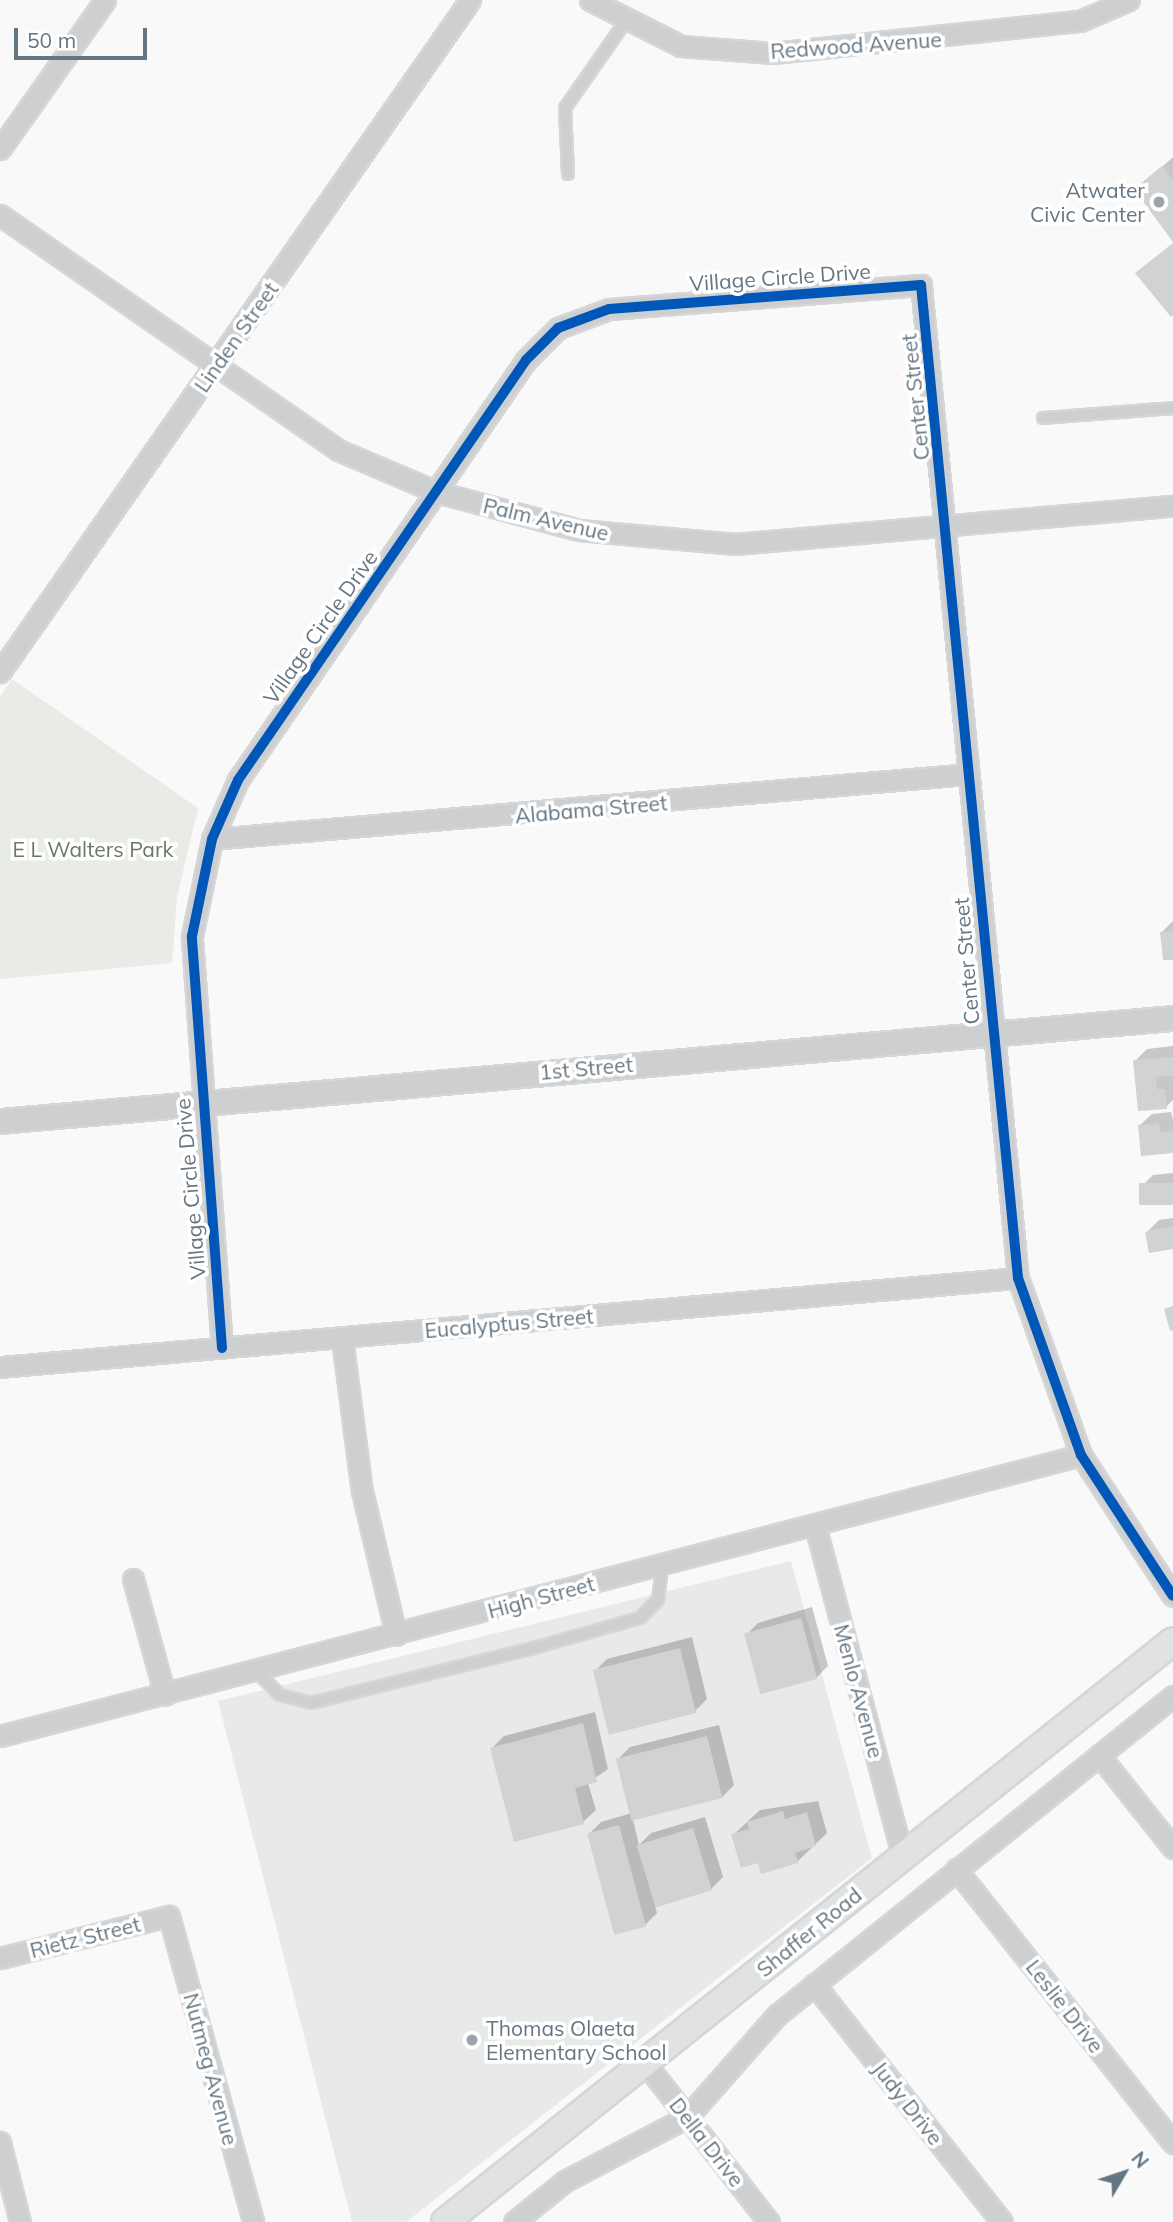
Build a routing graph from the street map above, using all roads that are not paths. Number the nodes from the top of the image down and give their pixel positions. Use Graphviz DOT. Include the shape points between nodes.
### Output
graph roads {
  1 [pos="104,0"];
  2 [pos="470,0"];
  3 [pos="590,0"];
  4 [pos="1129,0"];
  5 [pos="626,21"];
  6 [pos="0,149"];
  7 [pos="568,174"];
  8 [pos="0,215"];
  9 [pos="921,285"];
  10 [pos="216,367"];
  11 [pos="1173,408"];
  12 [pos="1043,418"];
  13 [pos="437,492"];
  14 [pos="1173,506"];
  15 [pos="946,528"];
  16 [pos="0,672"];
  17 [pos="969,774"];
  18 [pos="212,839"];
  19 [pos="1173,1018"];
  20 [pos="991,1034"];
  21 [pos="202,1102"];
  22 [pos="0,1121"];
  23 [pos="1018,1278"];
  24 [pos="342,1338"];
  25 [pos="222,1348"];
  26 [pos="0,1367"];
  27 [pos="1081,1455"];
  28 [pos="815,1525"];
  29 [pos="662,1565"];
  30 [pos="133,1579"];
  31 [pos="1173,1596"];
  32 [pos="396,1635"];
  33 [pos="1173,1641"];
  34 [pos="256,1671"];
  35 [pos="165,1695"];
  36 [pos="1173,1696"];
  37 [pos="0,1736"];
  38 [pos="1099,1755"];
  39 [pos="1173,1848"];
  40 [pos="903,1857"];
  41 [pos="956,1869"];
  42 [pos="169,1916"];
  43 [pos="0,1958"];
  44 [pos="814,1983"];
  45 [pos="645,2063"];
  46 [pos="687,2117"];
  47 [pos="0,2141"];
  48 [pos="1173,2143"];
  49 [pos="539,2215"];
  50 [pos="20,2222"];
  51 [pos="253,2222"];
  52 [pos="445,2222"];
  53 [pos="514,2222"];
  54 [pos="769,2222"];
  55 [pos="1002,2222"];
  1 -- 6 [label="street"];
  2 -- 10 [label="street, Linden Street"];
  3 -- 5 [label="street, Redwood Avenue"];
  4 -- 5 [label="street, Redwood Avenue" via="1066,23 773,53 681,46"];
  5 -- 7 [label="lane" via="565,108"];
  8 -- 10 [label="street, Palm Avenue"];
  9 -- 13 [label="street, Village Circle Drive" via="610,309 558,328 526,360"];
  9 -- 15 [label="street, Center Street"];
  10 -- 13 [label="street, Palm Avenue" via="338,450"];
  10 -- 16 [label="street, Linden Street"];
  11 -- 12 [label="lane"];
  13 -- 15 [label="street, Palm Avenue" via="579,530 656,541 735,544"];
  13 -- 18 [label="street, Village Circle Drive" via="238,780"];
  14 -- 15 [label="street, Palm Avenue"];
  15 -- 17 [label="street, Center Street"];
  17 -- 18 [label="street, Alabama Street"];
  17 -- 20 [label="street, Center Street"];
  18 -- 21 [label="street, Village Circle Drive" via="192,936"];
  19 -- 20 [label="street, 1st Street"];
  20 -- 21 [label="street, 1st Street"];
  20 -- 23 [label="street, Center Street"];
  21 -- 22 [label="street, 1st Street"];
  21 -- 25 [label="street, Village Circle Drive"];
  23 -- 24 [label="street, Eucalyptus Street"];
  23 -- 27 [label="street, Center Street" via="1048,1379"];
  24 -- 25 [label="street, Eucalyptus Street"];
  24 -- 32 [label="street" via="362,1491"];
  25 -- 26 [label="street, Eucalyptus Street"];
  27 -- 28 [label="street, High Street"];
  27 -- 31 [label="street, Center Street"];
  28 -- 29 [label="street, High Street"];
  28 -- 40 [label="street, Menlo Avenue"];
  29 -- 32 [label="street, High Street"];
  29 -- 34 [label="lane" via="657,1600 640,1618 537,1647 312,1703 279,1695"];
  30 -- 35 [label="street"];
  32 -- 34 [label="street, High Street"];
  33 -- 40 [label="main road, Shaffer Road"];
  34 -- 35 [label="street, High Street"];
  35 -- 37 [label="street, High Street"];
  36 -- 38 [label="street, Shaffer Road"];
  38 -- 39 [label="street"];
  38 -- 41 [label="street, Shaffer Road"];
  40 -- 45 [label="main road, Shaffer Road"];
  41 -- 44 [label="street, Shaffer Road"];
  41 -- 48 [label="street, Leslie Drive"];
  42 -- 43 [label="street, Rietz Street"];
  42 -- 51 [label="street, Nutmeg Avenue"];
  44 -- 46 [label="street, Shaffer Road" via="777,2015"];
  44 -- 55 [label="street, Judy Drive"];
  45 -- 46 [label="street, Della Drive"];
  45 -- 52 [label="main road, Shaffer Road"];
  46 -- 49 [label="street, Shaffer Road" via="565,2181"];
  46 -- 54 [label="street, Della Drive"];
  47 -- 50 [label="street"];
  49 -- 53 [label="street, Shaffer Road"];
}
